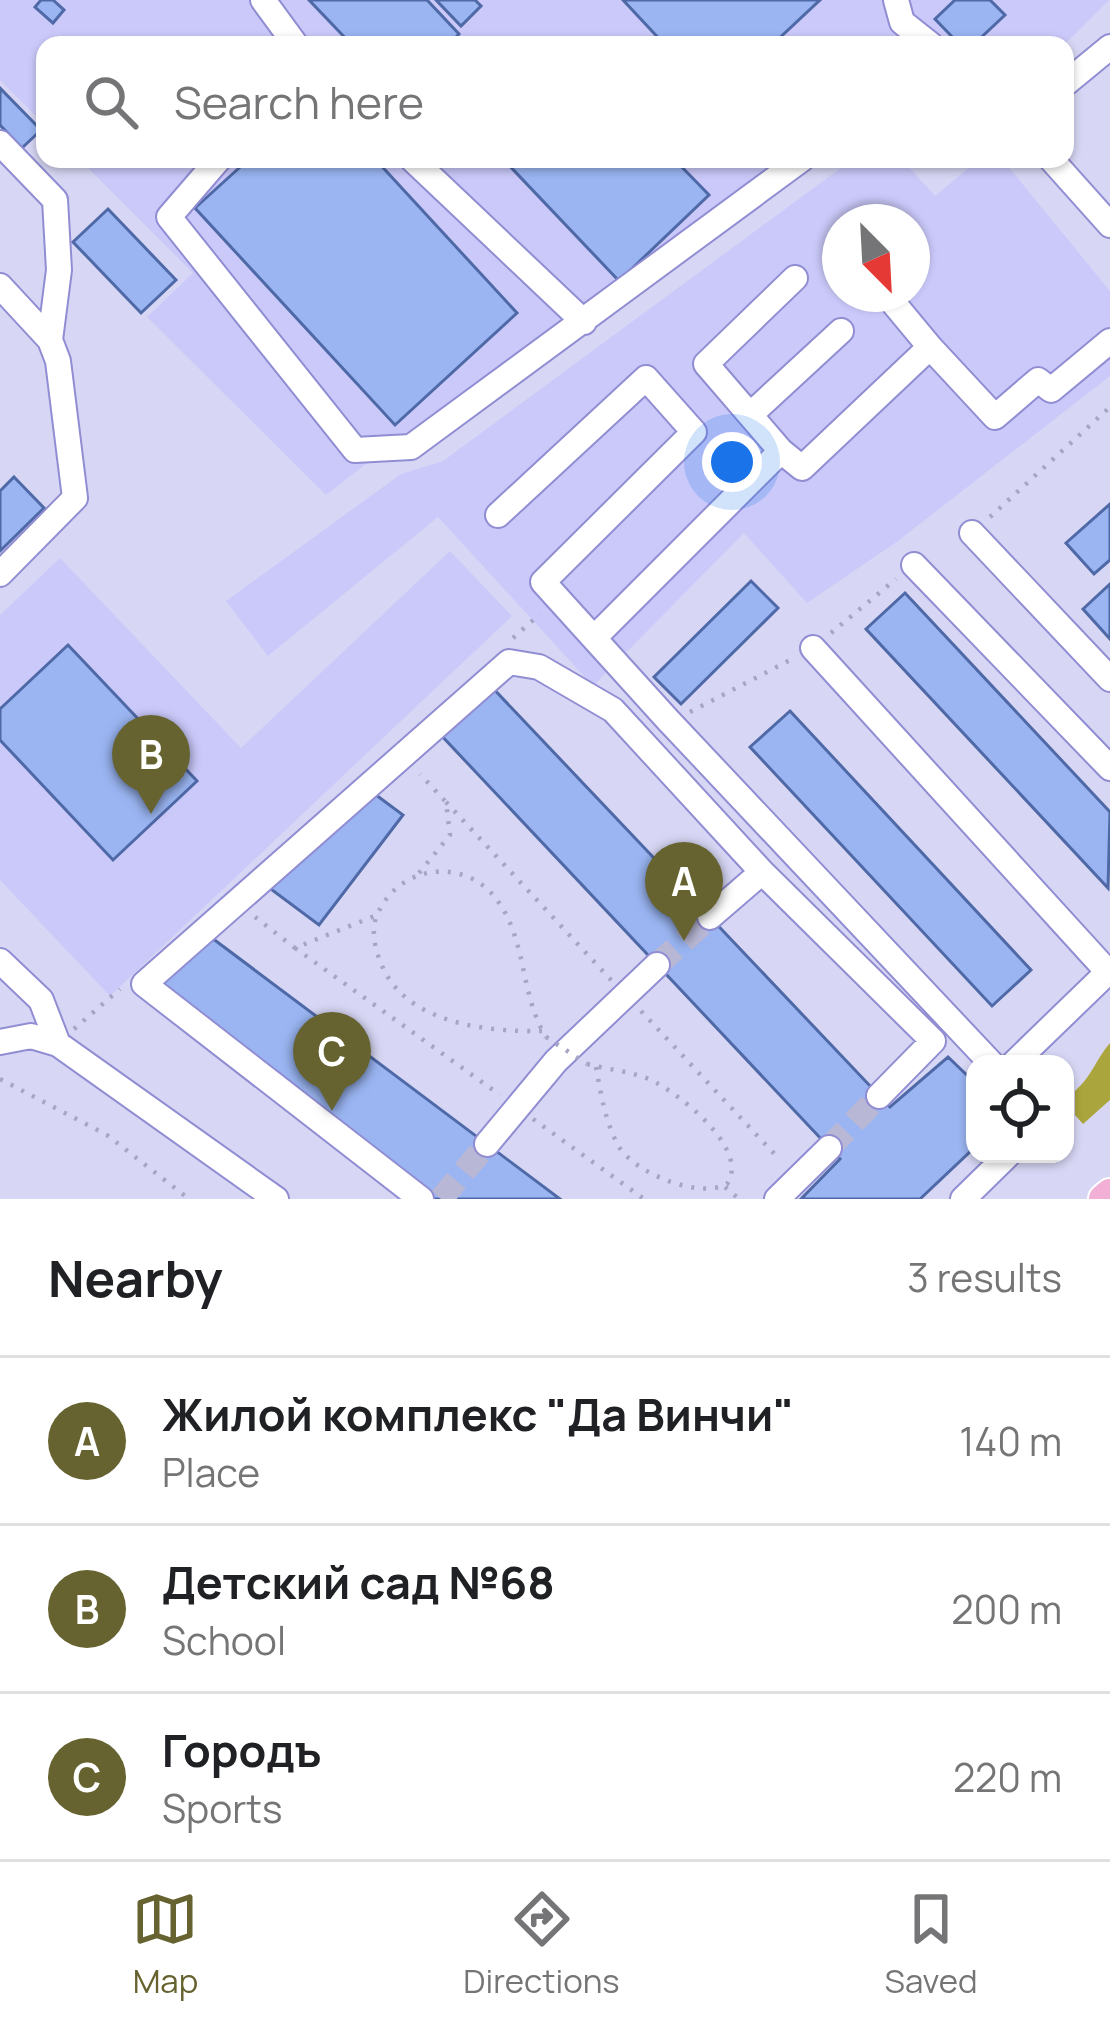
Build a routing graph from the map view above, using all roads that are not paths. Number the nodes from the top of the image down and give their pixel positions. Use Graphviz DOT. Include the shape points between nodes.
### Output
graph roads {
  1 [pos="263,0"];
  2 [pos="896,0"];
  3 [pos="289,36"];
  4 [pos="920,36"];
  5 [pos="1110,47"];
  6 [pos="1074,77"];
  7 [pos="0,143"];
  8 [pos="211,168"];
  9 [pos="421,168"];
  10 [pos="790,168"];
  11 [pos="1059,168"];
  12 [pos="1110,225"];
  13 [pos="794,278"];
  14 [pos="0,286"];
  15 [pos="901,312"];
  16 [pos="584,322"];
  17 [pos="841,331"];
  18 [pos="50,340"];
  19 [pos="1110,341"];
  20 [pos="930,347"];
  21 [pos="750,415"];
  22 [pos="782,451"];
  23 [pos="498,515"];
  24 [pos="972,533"];
  25 [pos="914,565"];
  26 [pos="0,574"];
  27 [pos="595,638"];
  28 [pos="813,648"];
  29 [pos="1110,679"];
  30 [pos="1110,768"];
  31 [pos="762,872"];
  32 [pos="710,917"];
  33 [pos="0,961"];
  34 [pos="657,965"];
  35 [pos="1109,971"];
  36 [pos="0,1042"];
  37 [pos="58,1044"];
  38 [pos="984,1055"];
  39 [pos="1022,1055"];
  40 [pos="879,1096"];
  41 [pos="487,1144"];
  42 [pos="829,1148"];
  43 [pos="1000,1163"];
  44 [pos="276,1199"];
  45 [pos="421,1199"];
  46 [pos="777,1199"];
  47 [pos="963,1199"];
  1 -- 3 [label="street"];
  2 -- 4 [label="street" via="902,22"];
  5 -- 6 [label="street"];
  7 -- 18 [label="street" via="55,200 59,270"];
  8 -- 16 [label="street" via="169,218 355,450 411,447"];
  9 -- 16 [label="street"];
  10 -- 16 [label="street"];
  11 -- 12 [label="street"];
  13 -- 21 [label="street" via="706,364"];
  14 -- 18 [label="street"];
  15 -- 20 [label="street"];
  17 -- 21 [label="street"];
  18 -- 26 [label="street" via="75,498"];
  19 -- 20 [label="street" via="1052,390 1038,380 995,417"];
  20 -- 22 [label="street" via="802,468"];
  21 -- 22 [label="street"];
  22 -- 27 [label="street"];
  23 -- 27 [label="street" via="646,378 694,432 543,582"];
  24 -- 29 [label="street"];
  25 -- 30 [label="street"];
  27 -- 38 [label="street"];
  28 -- 35 [label="street"];
  31 -- 32 [label="street"];
  31 -- 40 [label="street" via="933,1041"];
  31 -- 45 [label="street" via="613,710 539,667 509,662 144,983"];
  33 -- 37 [label="street" via="41,1000"];
  34 -- 41 [label="street" via="556,1061"];
  35 -- 39 [label="street"];
  36 -- 37 [label="street" via="31,1036"];
  37 -- 44 [label="street"];
  42 -- 46 [label="street"];
  43 -- 47 [label="street"];
}
